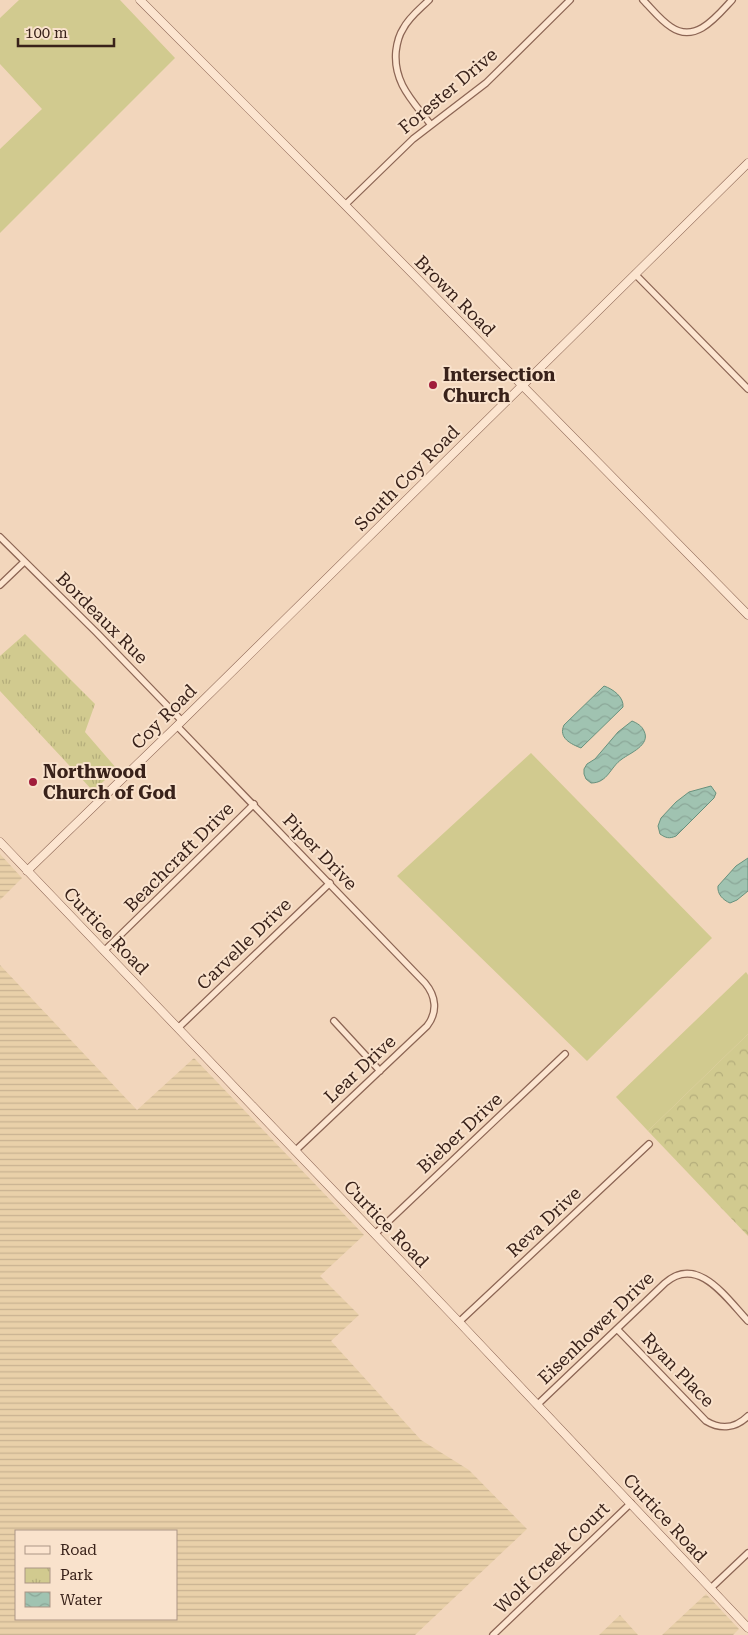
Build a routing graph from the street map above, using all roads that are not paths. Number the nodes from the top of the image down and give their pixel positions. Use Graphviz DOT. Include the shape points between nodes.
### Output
graph roads {
  1 [pos="140,0"];
  2 [pos="428,0"];
  3 [pos="570,0"];
  4 [pos="643,0"];
  5 [pos="732,0"];
  6 [pos="431,124"];
  7 [pos="748,164"];
  8 [pos="345,205"];
  9 [pos="636,274"];
  10 [pos="522,385"];
  11 [pos="748,389"];
  12 [pos="0,537"];
  13 [pos="24,562"];
  14 [pos="0,585"];
  15 [pos="748,615"];
  16 [pos="215,688"];
  17 [pos="179,723"];
  18 [pos="254,804"];
  19 [pos="0,842"];
  20 [pos="27,871"];
  21 [pos="330,883"];
  22 [pos="104,951"];
  23 [pos="435,1003"];
  24 [pos="334,1021"];
  25 [pos="178,1028"];
  26 [pos="565,1054"];
  27 [pos="380,1071"];
  28 [pos="649,1144"];
  29 [pos="295,1151"];
  30 [pos="374,1234"];
  31 [pos="748,1321"];
  32 [pos="459,1322"];
  33 [pos="617,1329"];
  34 [pos="538,1405"];
  35 [pos="748,1416"];
  36 [pos="631,1503"];
  37 [pos="748,1553"];
  38 [pos="710,1588"];
  39 [pos="748,1628"];
  40 [pos="493,1635"];
  1 -- 8 [label="street, Brown Road"];
  2 -- 6 [label="street" via="402,29 395,64 404,90"];
  3 -- 6 [label="street, Forester Drive" via="486,83"];
  4 -- 5 [label="street" via="670,27 683,32 705,27"];
  6 -- 8 [label="street, Forester Drive"];
  7 -- 9 [label="street, South Coy Road"];
  8 -- 10 [label="street, Brown Road"];
  9 -- 10 [label="street, South Coy Road"];
  9 -- 11 [label="street"];
  10 -- 15 [label="street, Brown Road"];
  10 -- 16 [label="street, South Coy Road"];
  12 -- 13 [label="street, Bordeaux Rue"];
  13 -- 14 [label="street"];
  13 -- 17 [label="street, Bordeaux Rue" via="98,633"];
  16 -- 17 [label="street, Coy Road"];
  17 -- 18 [label="street, Piper Drive"];
  17 -- 20 [label="street, Coy Road"];
  18 -- 21 [label="street, Piper Drive"];
  18 -- 22 [label="street, Beachcraft Drive"];
  19 -- 20 [label="street, Curtice Road"];
  20 -- 22 [label="street, Curtice Road"];
  21 -- 23 [label="street, Piper Drive" via="425,983"];
  21 -- 25 [label="street, Carvelle Drive"];
  22 -- 25 [label="street, Curtice Road"];
  23 -- 27 [label="street, Lear Drive" via="427,1026"];
  24 -- 27 [label="street"];
  25 -- 29 [label="street, Curtice Road"];
  26 -- 30 [label="street, Bieber Drive"];
  27 -- 29 [label="street, Lear Drive"];
  28 -- 32 [label="street, Reva Drive"];
  29 -- 30 [label="street, Curtice Road"];
  30 -- 32 [label="street, Curtice Road"];
  31 -- 33 [label="street, Eisenhower Drive" via="708,1280 684,1273 669,1279"];
  32 -- 34 [label="street, Curtice Road"];
  33 -- 34 [label="street, Eisenhower Drive"];
  33 -- 35 [label="street, Ryan Place" via="706,1421 716,1426 730,1426"];
  34 -- 36 [label="street, Curtice Road"];
  36 -- 38 [label="street, Curtice Road"];
  36 -- 40 [label="street, Wolf Creek Court"];
  37 -- 38 [label="street"];
  38 -- 39 [label="street, Curtice Road"];
}
